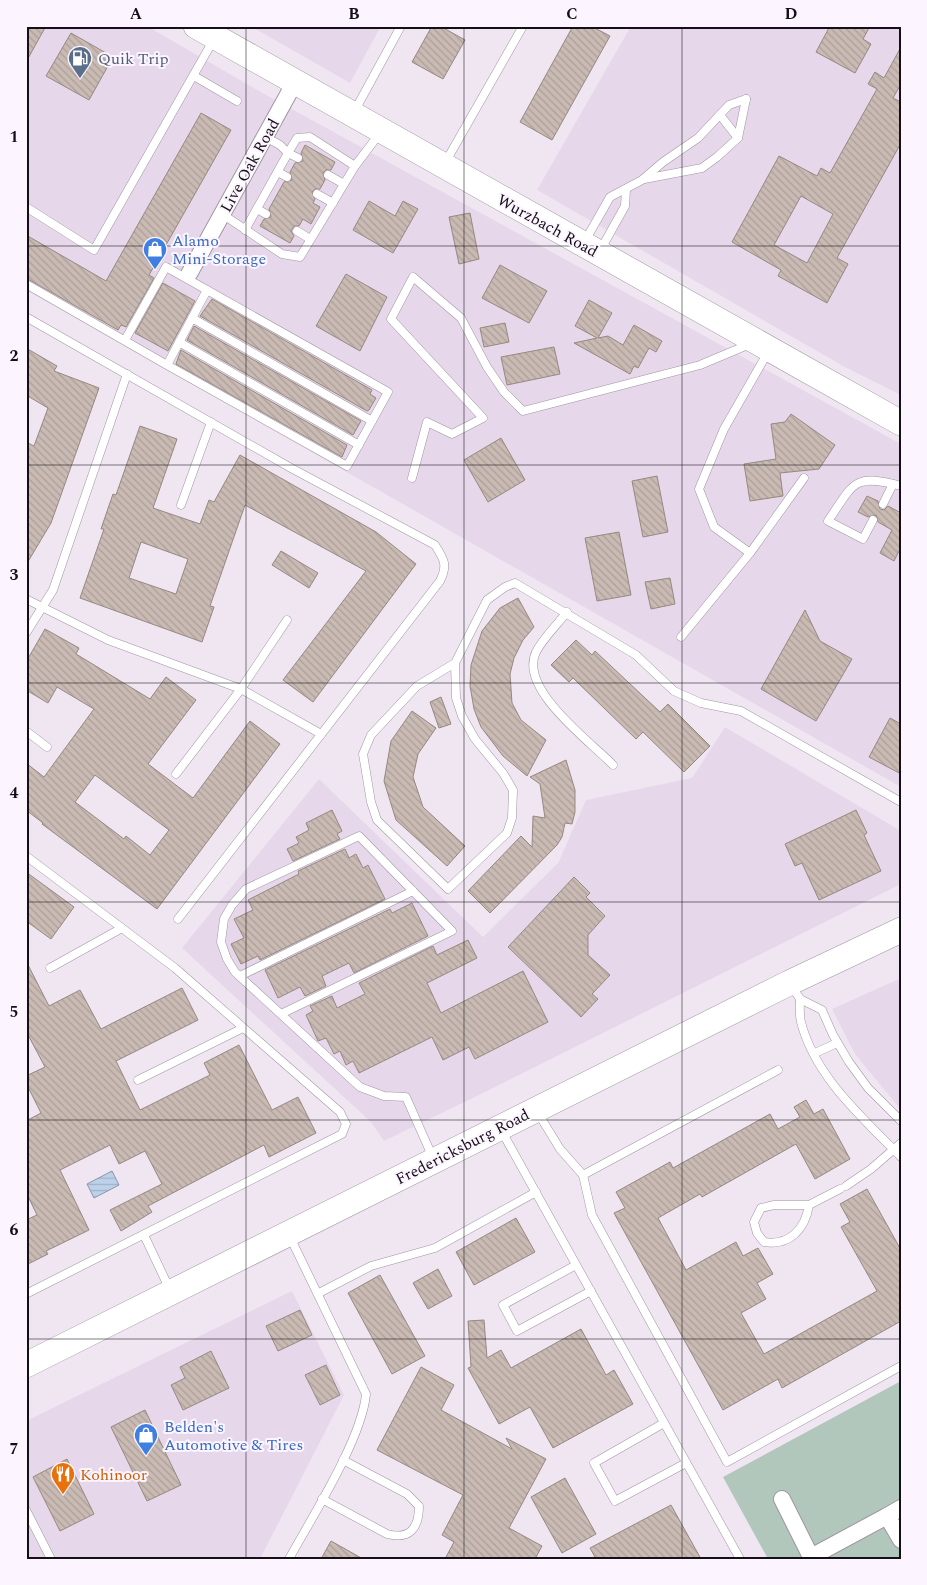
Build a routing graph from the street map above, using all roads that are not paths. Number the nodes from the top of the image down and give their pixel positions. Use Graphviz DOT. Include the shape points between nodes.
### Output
graph roads {
  1 [pos="401,26"];
  2 [pos="523,26"];
  3 [pos="206,32"];
  4 [pos="194,76"];
  5 [pos="295,82"];
  6 [pos="237,101"];
  7 [pos="353,115"];
  8 [pos="720,115"];
  9 [pos="381,131"];
  10 [pos="265,137"];
  11 [pos="738,138"];
  12 [pos="288,153"];
  13 [pos="298,158"];
  14 [pos="355,166"];
  15 [pos="443,166"];
  16 [pos="278,172"];
  17 [pos="328,175"];
  18 [pos="287,177"];
  19 [pos="642,180"];
  20 [pos="344,184"];
  21 [pos="626,189"];
  22 [pos="317,194"];
  23 [pos="333,203"];
  24 [pos="26,208"];
  25 [pos="256,209"];
  26 [pos="222,214"];
  27 [pos="266,214"];
  28 [pos="245,230"];
  29 [pos="297,231"];
  30 [pos="310,239"];
  31 [pos="591,249"];
  32 [pos="188,276"];
  33 [pos="26,284"];
  34 [pos="207,290"];
  35 [pos="26,317"];
  36 [pos="192,318"];
  37 [pos="125,340"];
  38 [pos="179,342"];
  39 [pos="762,346"];
  40 [pos="167,365"];
  41 [pos="127,374"];
  42 [pos="372,421"];
  43 [pos="211,422"];
  44 [pos="901,423"];
  45 [pos="359,445"];
  46 [pos="412,478"];
  47 [pos="804,478"];
  48 [pos="897,485"];
  49 [pos="883,504"];
  50 [pos="181,505"];
  51 [pos="873,520"];
  52 [pos="750,553"];
  53 [pos="26,599"];
  54 [pos="42,608"];
  55 [pos="567,612"];
  56 [pos="287,620"];
  57 [pos="26,633"];
  58 [pos="681,636"];
  59 [pos="455,663"];
  60 [pos="241,688"];
  61 [pos="26,731"];
  62 [pos="321,734"];
  63 [pos="47,747"];
  64 [pos="614,765"];
  65 [pos="176,774"];
  66 [pos="901,802"];
  67 [pos="26,856"];
  68 [pos="413,891"];
  69 [pos="178,919"];
  70 [pos="122,928"];
  71 [pos="901,930"];
  72 [pos="50,968"];
  73 [pos="240,976"];
  74 [pos="795,991"];
  75 [pos="280,1014"];
  76 [pos="243,1028"];
  77 [pos="838,1043"];
  78 [pos="815,1053"];
  79 [pos="778,1070"];
  80 [pos="138,1080"];
  81 [pos="535,1109"];
  82 [pos="901,1121"];
  83 [pos="500,1127"];
  84 [pos="901,1143"];
  85 [pos="893,1149"];
  86 [pos="901,1157"];
  87 [pos="434,1160"];
  88 [pos="583,1175"];
  89 [pos="536,1192"];
  90 [pos="809,1205"];
  91 [pos="288,1233"];
  92 [pos="144,1235"];
  93 [pos="576,1265"];
  94 [pos="591,1291"];
  95 [pos="171,1292"];
  96 [pos="319,1293"];
  97 [pos="26,1294"];
  98 [pos="26,1365"];
  99 [pos="901,1366"];
  100 [pos="664,1423"];
  101 [pos="343,1460"];
  102 [pos="686,1463"];
  103 [pos="322,1499"];
  104 [pos="782,1499"];
  105 [pos="26,1510"];
  106 [pos="894,1512"];
  107 [pos="901,1540"];
  108 [pos="51,1559"];
  109 [pos="289,1559"];
  110 [pos="740,1559"];
  1 -- 7 [label="lane"];
  2 -- 15 [label="lane"];
  3 -- 4 [label="lane"];
  3 -- 5 [label="main road, Wurzbach Road"];
  4 -- 6 [label="lane"];
  4 -- 24 [label="lane" via="94,250"];
  5 -- 7 [label="main road, Wurzbach Road"];
  5 -- 10 [label="street, Live Oak Road"];
  7 -- 9 [label="main road, Wurzbach Road"];
  8 -- 11 [label="lane"];
  8 -- 11 [label="lane" via="729,105 746,99"];
  8 -- 19 [label="lane" via="698,138"];
  9 -- 14 [label="lane"];
  9 -- 15 [label="main road, Wurzbach Road"];
  10 -- 12 [label="lane"];
  10 -- 26 [label="street, Live Oak Road"];
  11 -- 19 [label="lane" via="702,168"];
  12 -- 13 [label="lane"];
  12 -- 14 [label="lane" via="297,138 310,137"];
  12 -- 16 [label="lane"];
  14 -- 20 [label="lane"];
  15 -- 31 [label="main road, Wurzbach Road"];
  16 -- 18 [label="lane"];
  16 -- 25 [label="lane"];
  17 -- 20 [label="lane"];
  19 -- 21 [label="lane"];
  20 -- 23 [label="lane"];
  21 -- 31 [label="lane" via="625,206"];
  21 -- 31 [label="lane" via="610,197"];
  22 -- 23 [label="lane"];
  23 -- 30 [label="lane"];
  25 -- 27 [label="lane"];
  25 -- 28 [label="lane"];
  26 -- 28 [label="lane"];
  26 -- 32 [label="street, Live Oak Road"];
  28 -- 30 [label="lane" via="282,254 291,256 300,257"];
  29 -- 30 [label="lane"];
  31 -- 39 [label="main road, Wurzbach Road"];
  32 -- 34 [label="lane"];
  32 -- 37 [label="lane" via="166,267"];
  33 -- 37 [label="lane"];
  34 -- 36 [label="lane"];
  34 -- 42 [label="lane" via="388,392"];
  35 -- 41 [label="lane"];
  36 -- 38 [label="lane"];
  36 -- 42 [label="lane"];
  37 -- 40 [label="lane"];
  38 -- 40 [label="lane"];
  38 -- 45 [label="lane"];
  39 -- 44 [label="main road, Wurzbach Road"];
  39 -- 46 [label="lane" via="523,411 504,392 487,367 461,318 413,276 391,319 483,418 452,434 427,422"];
  39 -- 52 [label="lane" via="699,489 714,527"];
  40 -- 45 [label="lane" via="347,466"];
  41 -- 43 [label="lane"];
  41 -- 54 [label="lane" via="53,590"];
  42 -- 45 [label="lane"];
  43 -- 50 [label="lane"];
  43 -- 62 [label="lane" via="435,545 445,560 446,570 440,581"];
  47 -- 52 [label="lane"];
  48 -- 49 [label="lane"];
  48 -- 51 [label="lane" via="866,479 851,487 828,521 863,539"];
  52 -- 58 [label="lane"];
  53 -- 54 [label="lane"];
  54 -- 57 [label="lane"];
  54 -- 60 [label="lane" via="108,640"];
  55 -- 59 [label="lane" via="515,584 505,587 487,600"];
  55 -- 64 [label="lane" via="536,652 533,663 536,682 546,698"];
  55 -- 66 [label="lane" via="636,655 674,691 701,703 741,711"];
  56 -- 60 [label="lane"];
  59 -- 59 [label="lane" via="456,698 462,716 475,739 503,772 512,790 512,818 507,833 448,888 377,820 363,754 370,735 417,686"];
  60 -- 62 [label="lane"];
  60 -- 65 [label="lane"];
  61 -- 63 [label="lane"];
  62 -- 69 [label="lane"];
  67 -- 70 [label="lane"];
  68 -- 73 [label="lane"];
  68 -- 73 [label="lane" via="359,836 246,888 232,905 221,931 226,959"];
  68 -- 75 [label="lane" via="452,932"];
  70 -- 72 [label="lane"];
  70 -- 76 [label="lane" via="175,968"];
  71 -- 74 [label="main road, Fredericksburg Road"];
  73 -- 75 [label="lane"];
  74 -- 77 [label="lane" via="822,1010"];
  74 -- 78 [label="lane" via="800,1021"];
  74 -- 81 [label="main road, Fredericksburg Road"];
  75 -- 87 [label="lane" via="360,1087 384,1096 406,1097"];
  76 -- 80 [label="lane"];
  76 -- 92 [label="lane" via="340,1112 346,1124 342,1134"];
  77 -- 78 [label="lane"];
  77 -- 82 [label="lane" via="868,1088"];
  78 -- 85 [label="lane" via="851,1107"];
  79 -- 88 [label="lane"];
  81 -- 83 [label="main road, Fredericksburg Road"];
  81 -- 88 [label="lane" via="560,1149"];
  83 -- 87 [label="main road, Fredericksburg Road"];
  83 -- 89 [label="lane"];
  84 -- 85 [label="lane"];
  85 -- 86 [label="lane"];
  85 -- 90 [label="lane" via="843,1188"];
  87 -- 91 [label="main road, Fredericksburg Road"];
  88 -- 99 [label="lane" via="592,1215 727,1462"];
  89 -- 93 [label="lane"];
  89 -- 96 [label="lane" via="435,1248 371,1266"];
  90 -- 90 [label="lane" via="761,1208 754,1222 757,1233 764,1242 782,1242 801,1229 806,1222"];
  91 -- 95 [label="main road, Fredericksburg Road"];
  91 -- 96 [label="lane"];
  92 -- 95 [label="lane"];
  92 -- 97 [label="lane"];
  93 -- 94 [label="lane"];
  93 -- 94 [label="lane" via="503,1305 517,1331"];
  94 -- 100 [label="lane"];
  95 -- 98 [label="main road, Fredericksburg Road"];
  96 -- 101 [label="lane" via="366,1394 365,1409"];
  100 -- 102 [label="lane"];
  100 -- 102 [label="lane" via="594,1462 615,1501"];
  101 -- 103 [label="lane"];
  101 -- 103 [label="lane" via="407,1494 419,1506 419,1521 412,1532 398,1537"];
  102 -- 110 [label="lane"];
  103 -- 109 [label="lane"];
  104 -- 106 [label="street" via="811,1557"];
  105 -- 108 [label="lane"];
  106 -- 107 [label="street"];
}
